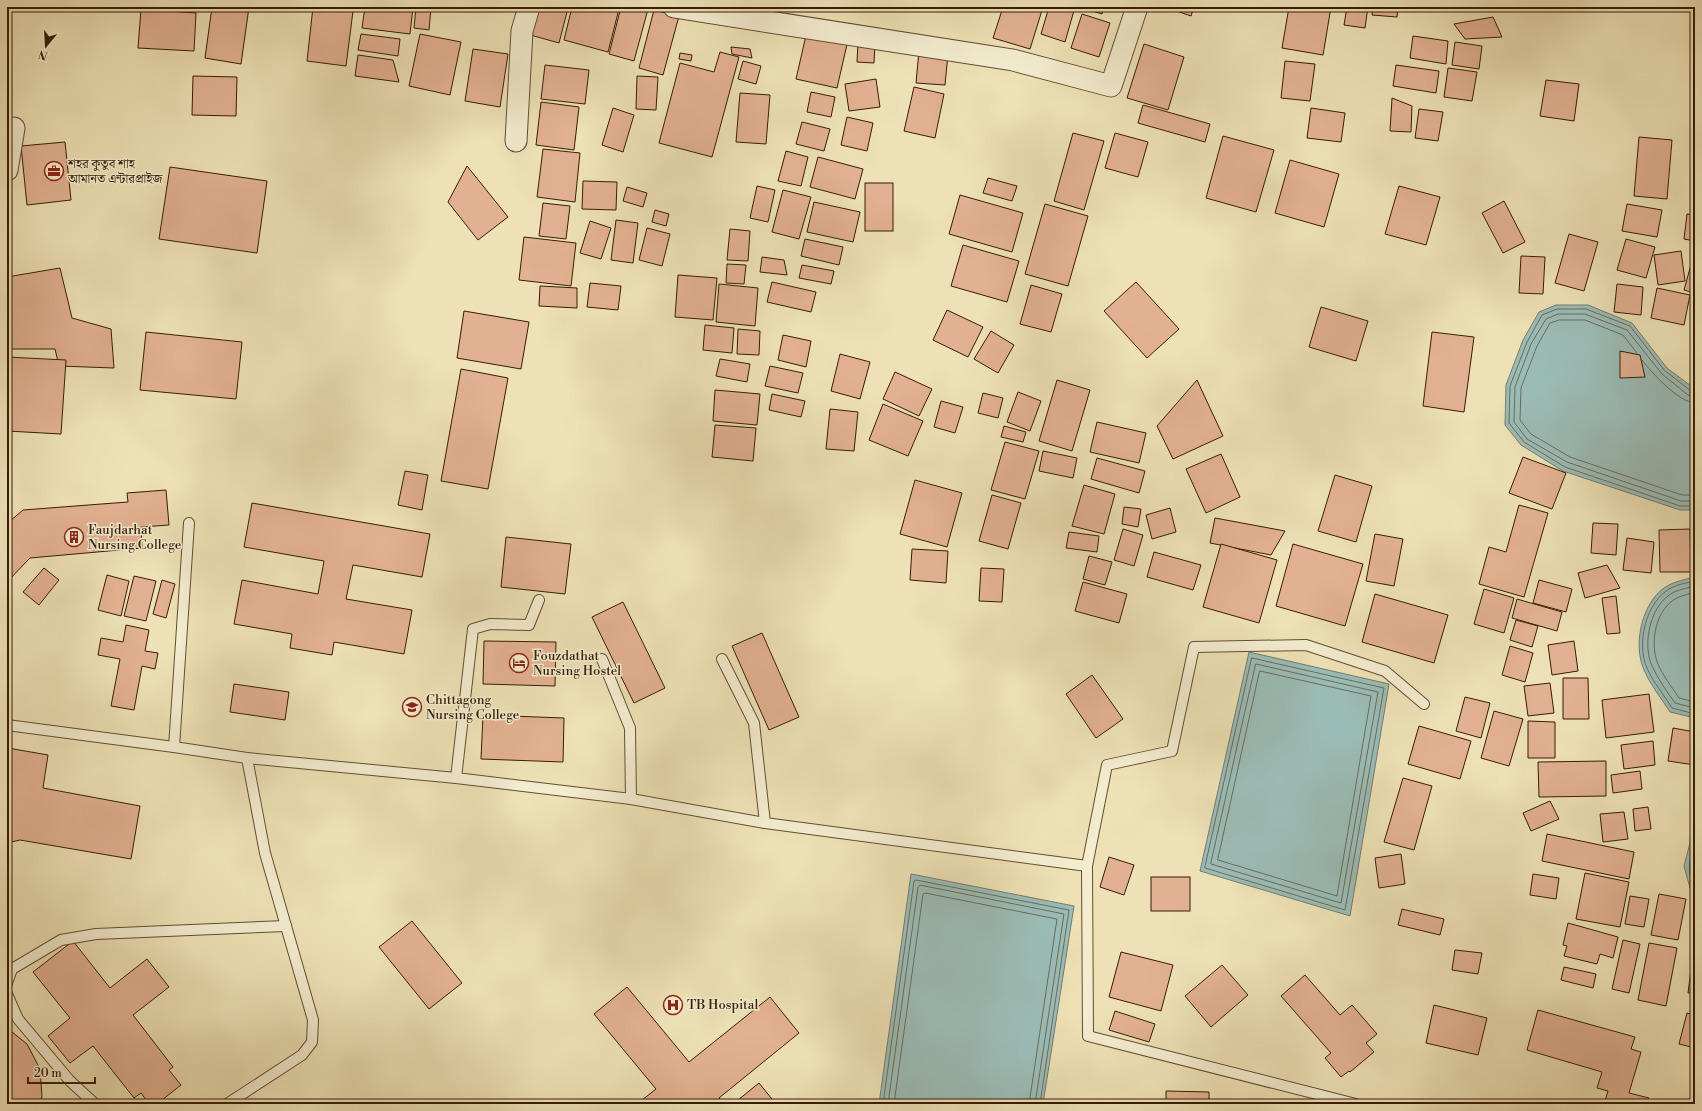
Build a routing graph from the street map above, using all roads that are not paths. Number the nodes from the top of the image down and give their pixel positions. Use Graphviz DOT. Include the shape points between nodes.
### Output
graph roads {
  1 [pos="529,7"];
  2 [pos="674,7"];
  3 [pos="1137,7"];
  4 [pos="740,13"];
  5 [pos="14,128"];
  6 [pos="516,141"];
  7 [pos="7,170"];
  8 [pos="189,523"];
  9 [pos="539,600"];
  10 [pos="602,659"];
  11 [pos="722,659"];
  12 [pos="1424,704"];
  13 [pos="7,726"];
  14 [pos="174,747"];
  15 [pos="247,758"];
  16 [pos="456,778"];
  17 [pos="631,799"];
  18 [pos="765,823"];
  19 [pos="1088,866"];
  20 [pos="286,926"];
  21 [pos="7,983"];
  22 [pos="7,994"];
  23 [pos="95,1104"];
  24 [pos="228,1104"];
  25 [pos="1356,1104"];
  1 -- 6 [label="street" via="522,31"];
  2 -- 4 [label="street"];
  3 -- 4 [label="street" via="1110,86 1013,60"];
  5 -- 7 [label="street"];
  8 -- 14 [label="lane"];
  9 -- 16 [label="lane" via="528,625 490,624 473,629"];
  10 -- 17 [label="lane" via="630,728"];
  11 -- 18 [label="lane" via="754,723"];
  12 -- 19 [label="lane" via="1385,672 1306,645 1194,647 1172,751 1107,764"];
  13 -- 14 [label="lane"];
  14 -- 15 [label="lane"];
  15 -- 16 [label="lane"];
  15 -- 20 [label="lane" via="265,853"];
  16 -- 17 [label="lane"];
  17 -- 18 [label="lane"];
  18 -- 19 [label="lane"];
  19 -- 25 [label="lane" via="1088,1036"];
  20 -- 21 [label="lane" via="96,934 61,940 12,969"];
  20 -- 24 [label="lane" via="313,1020 312,1042 302,1055"];
  22 -- 23 [label="lane" via="18,1019 70,1081"];
}
